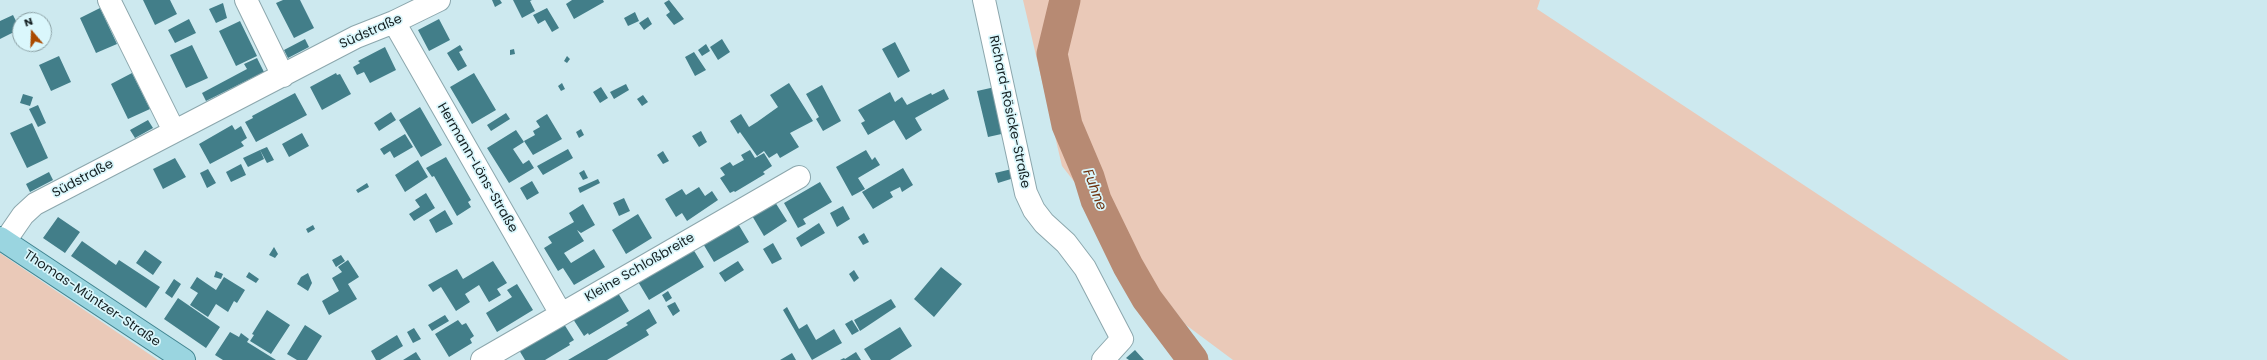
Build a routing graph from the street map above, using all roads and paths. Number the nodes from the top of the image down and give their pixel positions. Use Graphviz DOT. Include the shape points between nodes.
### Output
graph roads {
  1 [pos="109,0"];
  2 [pos="246,0"];
  3 [pos="439,0"];
  4 [pos="984,0"];
  5 [pos="394,22"];
  6 [pos="283,76"];
  7 [pos="174,131"];
  8 [pos="799,177"];
  9 [pos="2,239"];
  10 [pos="561,314"];
  11 [pos="184,360"];
  12 [pos="482,360"];
  13 [pos="1103,360"];
  1 -- 7 [label="street"];
  2 -- 6 [label="street"];
  3 -- 5 [label="street, Südstraße"];
  4 -- 13 [label="street, Richard-Rösicke-Straße" via="1026,193 1044,223 1066,243 1085,268 1122,339"];
  5 -- 6 [label="street, Südstraße" via="356,38"];
  5 -- 10 [label="street, Hermann-Löns-Straße"];
  6 -- 7 [label="street, Südstraße"];
  7 -- 9 [label="street, Südstraße" via="35,204"];
  8 -- 10 [label="street, Kleine Schloßbreite"];
  9 -- 11 [label="main road, Thomas-Müntzer-Straße"];
  10 -- 12 [label="street, Kleine Schloßbreite"];
}
